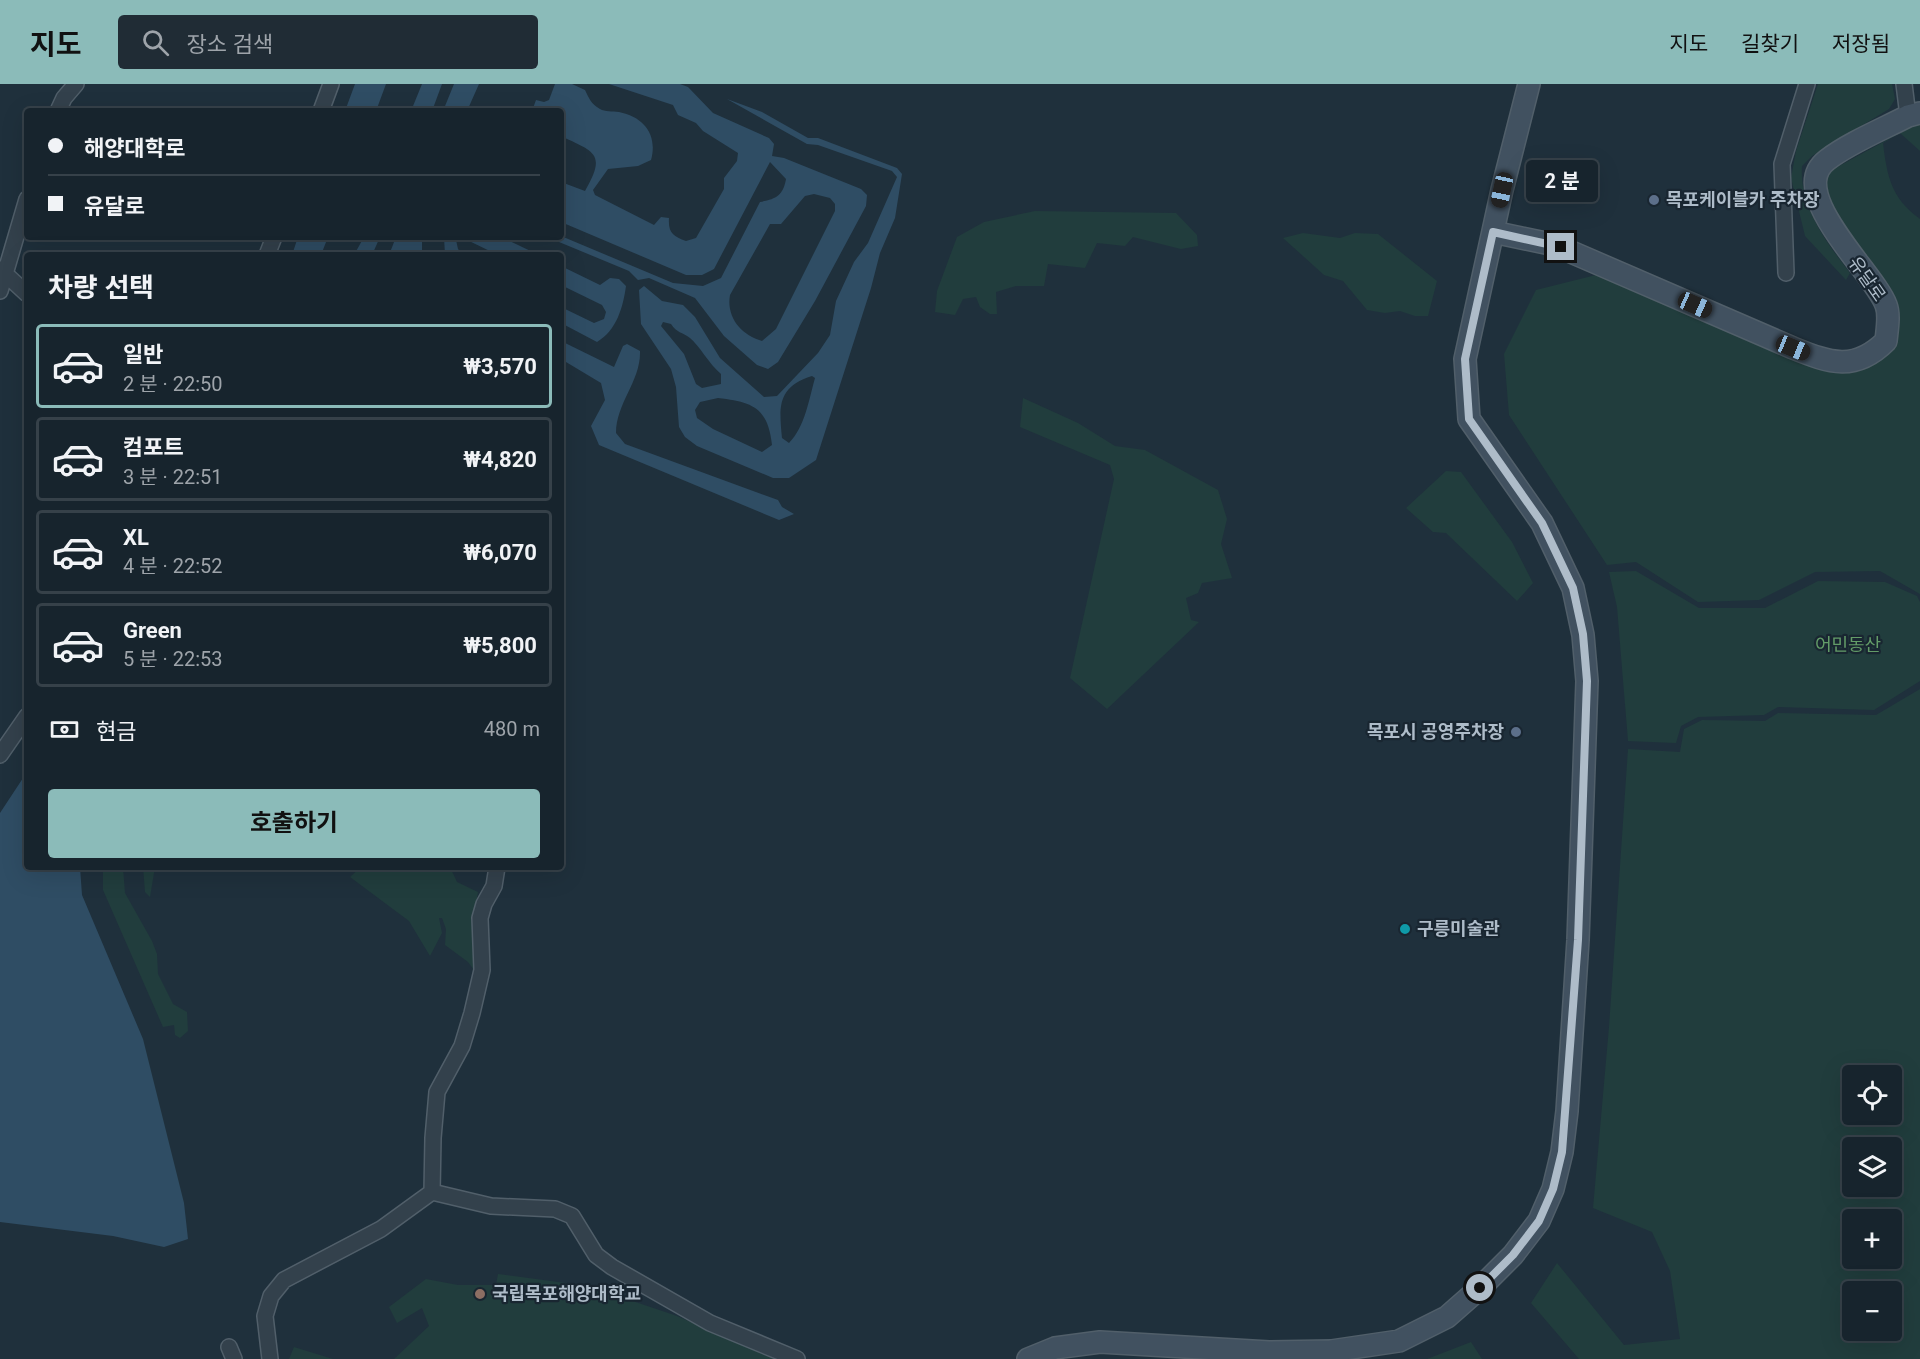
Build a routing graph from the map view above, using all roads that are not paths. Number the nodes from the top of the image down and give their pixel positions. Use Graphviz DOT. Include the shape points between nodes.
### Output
graph roads {
  1 [pos="76,84"];
  2 [pos="331,84"];
  3 [pos="1529,84"];
  4 [pos="1808,84"];
  5 [pos="1904,84"];
  6 [pos="59,108"];
  7 [pos="322,108"];
  8 [pos="1914,115"];
  9 [pos="24,208"];
  10 [pos="1493,232"];
  11 [pos="3,272"];
  12 [pos="1786,273"];
  13 [pos="0,291"];
  14 [pos="24,291"];
  15 [pos="24,720"];
  16 [pos="0,755"];
  17 [pos="497,870"];
  18 [pos="432,1192"];
  19 [pos="270,1359"];
  20 [pos="797,1359"];
  21 [pos="1028,1359"];
  1 -- 6 [label="street"];
  2 -- 7 [label="street"];
  3 -- 10 [label="street"];
  4 -- 12 [label="street" via="1782,164"];
  5 -- 8 [label="street"];
  8 -- 10 [label="street, 유달로" via="1827,160 1816,174 1814,184 1839,240 1887,306 1886,341 1872,355 1846,363 1823,360 1555,245"];
  9 -- 11 [label="street"];
  10 -- 21 [label="street" via="1465,359 1469,419 1542,523 1573,588 1583,634 1587,681 1570,1065 1562,1152 1553,1189 1539,1221 1480,1288 1447,1317 1399,1341 1331,1351 1269,1352 1100,1342 1055,1348"];
  11 -- 13 [label="street"];
  11 -- 14 [label="street"];
  15 -- 16 [label="street"];
  17 -- 18 [label="street" via="480,918 482,970 472,1013 462,1046 437,1092"];
  18 -- 19 [label="street" via="381,1229 284,1280 271,1296 265,1316"];
  18 -- 20 [label="street" via="491,1206 555,1209 572,1216 596,1255 612,1267 710,1323"];
}
